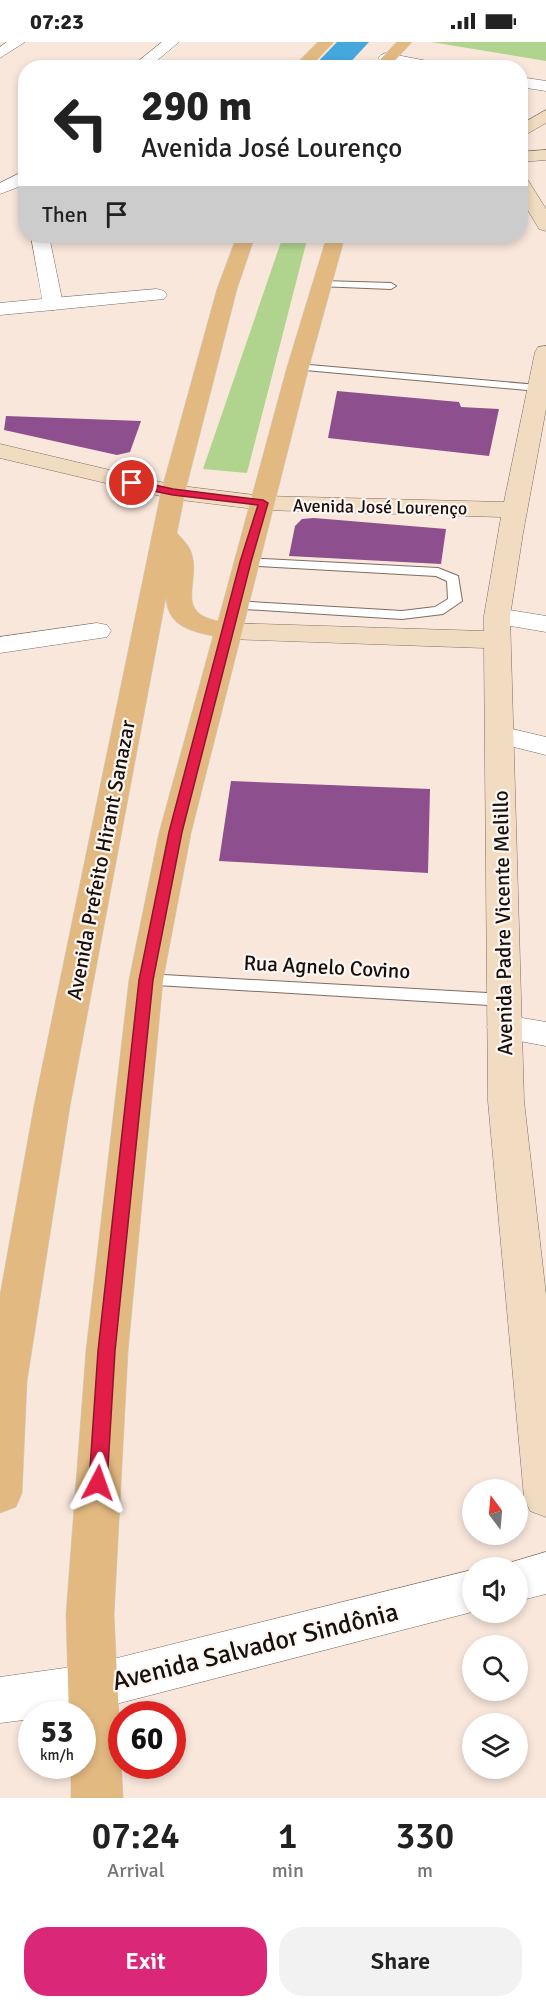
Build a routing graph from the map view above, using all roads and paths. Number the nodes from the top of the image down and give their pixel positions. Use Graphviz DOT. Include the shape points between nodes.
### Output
graph roads {
  1 [pos="172,42"];
  2 [pos="327,42"];
  3 [pos="405,42"];
  4 [pos="148,60"];
  5 [pos="308,60"];
  6 [pos="385,60"];
  7 [pos="528,83"];
  8 [pos="546,86"];
  9 [pos="546,115"];
  10 [pos="528,127"];
  11 [pos="546,155"];
  12 [pos="528,156"];
  13 [pos="18,181"];
  14 [pos="528,182"];
  15 [pos="0,189"];
  16 [pos="546,225"];
  17 [pos="41,243"];
  18 [pos="251,243"];
  19 [pos="318,243"];
  20 [pos="334,243"];
  21 [pos="323,279"];
  22 [pos="392,286"];
  23 [pos="157,295"];
  24 [pos="53,304"];
  25 [pos="0,309"];
  26 [pos="546,352"];
  27 [pos="298,367"];
  28 [pos="538,388"];
  29 [pos="0,451"];
  30 [pos="173,492"];
  31 [pos="263,503"];
  32 [pos="514,510"];
  33 [pos="165,534"];
  34 [pos="246,562"];
  35 [pos="231,618"];
  36 [pos="546,624"];
  37 [pos="498,628"];
  38 [pos="97,631"];
  39 [pos="0,645"];
  40 [pos="500,735"];
  41 [pos="546,746"];
  42 [pos="146,980"];
  43 [pos="505,1013"];
  44 [pos="546,1034"];
  45 [pos="3,1381"];
  46 [pos="0,1493"];
  47 [pos="546,1497"];
  48 [pos="546,1573"];
  49 [pos="528,1578"];
  50 [pos="462,1593"];
  51 [pos="93,1687"];
  52 [pos="0,1700"];
  53 [pos="96,1798"];
  1 -- 4 [label="street"];
  2 -- 5 [label="main road"];
  3 -- 6 [label="main road"];
  7 -- 8 [label="street"];
  9 -- 10 [label="main road"];
  11 -- 12 [label="main road"];
  13 -- 15 [label="street"];
  14 -- 16 [label="main road"];
  17 -- 24 [label="street"];
  18 -- 30 [label="main road, Avenida Prefeito Hirant Sanazar" via="238,258 227,289"];
  19 -- 21 [label="main road" via="313,259"];
  20 -- 21 [label="main road"];
  21 -- 22 [label="lane"];
  21 -- 27 [label="main road"];
  23 -- 24 [label="street"];
  24 -- 25 [label="street"];
  26 -- 28 [label="main road, Avenida Padre Vicente Melillo"];
  27 -- 28 [label="lane"];
  27 -- 31 [label="main road"];
  28 -- 32 [label="main road, Avenida Padre Vicente Melillo"];
  29 -- 30 [label="main road, Avenida José Lourenço"];
  30 -- 31 [label="main road, Avenida José Lourenço"];
  30 -- 33 [label="main road, Avenida Prefeito Hirant Sanazar"];
  31 -- 32 [label="main road, Avenida José Lourenço"];
  31 -- 34 [label="main road"];
  32 -- 37 [label="main road, Avenida Padre Vicente Melillo"];
  33 -- 35 [label="main road" via="179,551 179,598 184,616 191,622"];
  33 -- 45 [label="main road, Avenida Prefeito Hirant Sanazar" via="52,1106"];
  34 -- 35 [label="main road"];
  34 -- 35 [label="lane" via="438,572 453,579 455,601 438,611 402,615"];
  35 -- 37 [label="main road"];
  35 -- 42 [label="main road" via="175,832"];
  36 -- 37 [label="street"];
  37 -- 40 [label="main road, Avenida Padre Vicente Melillo"];
  38 -- 39 [label="street"];
  40 -- 41 [label="street"];
  40 -- 43 [label="main road, Avenida Padre Vicente Melillo"];
  42 -- 43 [label="lane, Rua Agnelo Covino"];
  42 -- 51 [label="main road" via="107,1351 90,1615"];
  43 -- 44 [label="street"];
  43 -- 47 [label="main road, Avenida Padre Vicente Melillo" via="506,1101"];
  45 -- 46 [label="main road, Avenida Prefeito Hirant Sanazar"];
  48 -- 49 [label="street"];
  50 -- 51 [label="street, Avenida Salvador Sindônia"];
  51 -- 52 [label="street, Avenida Salvador Sindônia"];
  51 -- 53 [label="main road"];
}
